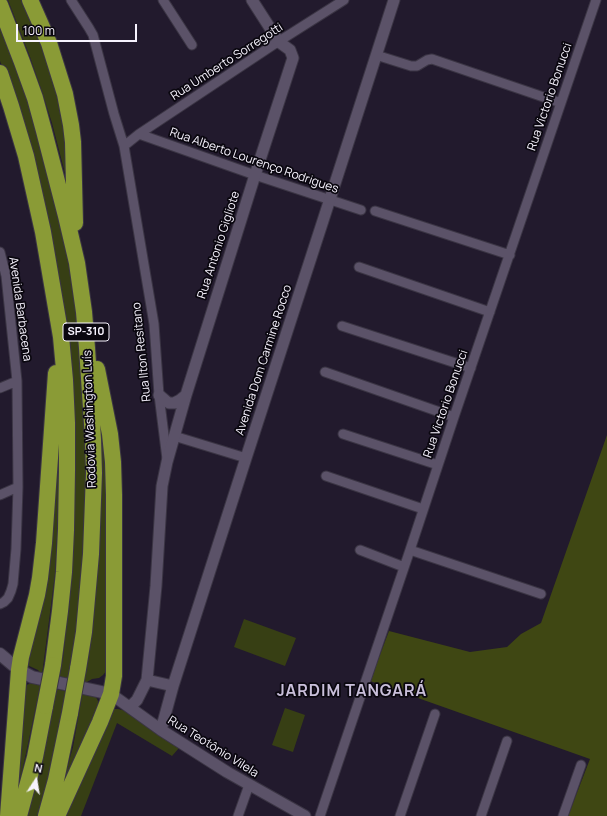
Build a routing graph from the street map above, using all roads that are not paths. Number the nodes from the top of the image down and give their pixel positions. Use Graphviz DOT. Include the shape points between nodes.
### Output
graph roads {
  1 [pos="30,0"];
  2 [pos="71,0"];
  3 [pos="163,0"];
  4 [pos="252,0"];
  5 [pos="344,0"];
  6 [pos="394,0"];
  7 [pos="596,0"];
  8 [pos="0,5"];
  9 [pos="279,42"];
  10 [pos="192,45"];
  11 [pos="376,55"];
  12 [pos="0,73"];
  13 [pos="561,103"];
  14 [pos="138,134"];
  15 [pos="124,146"];
  16 [pos="255,175"];
  17 [pos="330,199"];
  18 [pos="361,210"];
  19 [pos="375,211"];
  20 [pos="0,252"];
  21 [pos="510,255"];
  22 [pos="77,263"];
  23 [pos="359,267"];
  24 [pos="3,278"];
  25 [pos="53,296"];
  26 [pos="84,312"];
  27 [pos="490,312"];
  28 [pos="342,326"];
  29 [pos="471,368"];
  30 [pos="325,372"];
  31 [pos="17,381"];
  32 [pos="0,388"];
  33 [pos="159,395"];
  34 [pos="186,395"];
  35 [pos="454,417"];
  36 [pos="343,434"];
  37 [pos="174,436"];
  38 [pos="246,458"];
  39 [pos="167,462"];
  40 [pos="438,465"];
  41 [pos="326,476"];
  42 [pos="18,487"];
  43 [pos="0,495"];
  44 [pos="423,509"];
  45 [pos="360,550"];
  46 [pos="410,550"];
  47 [pos="404,566"];
  48 [pos="541,594"];
  49 [pos="0,604"];
  50 [pos="0,654"];
  51 [pos="19,670"];
  52 [pos="147,680"];
  53 [pos="173,686"];
  54 [pos="111,694"];
  55 [pos="130,707"];
  56 [pos="435,714"];
  57 [pos="161,730"];
  58 [pos="507,741"];
  59 [pos="581,765"];
  60 [pos="249,785"];
  61 [pos="8,816"];
  62 [pos="19,816"];
  63 [pos="46,816"];
  64 [pos="57,816"];
  65 [pos="238,816"];
  66 [pos="305,816"];
  67 [pos="320,816"];
  68 [pos="400,816"];
  69 [pos="481,816"];
  70 [pos="563,816"];
  1 -- 22 [label="highway" via="49,43 65,94 71,125"];
  2 -- 15 [label="street, Rua Ilton Resitano" via="93,35"];
  3 -- 10 [label="street"];
  4 -- 9 [label="street, Rua Antonio Gigliote"];
  5 -- 9 [label="street, Rua Umberto Sorregotti"];
  6 -- 11 [label="street, Avenida Dom Carmine Rocco"];
  7 -- 13 [label="street, Rua Victorio Bonucci"];
  8 -- 22 [label="highway, Rodovia Washington Luís / SP-310" via="35,98"];
  9 -- 14 [label="street, Rua Umberto Sorregotti"];
  9 -- 16 [label="street, Rua Antonio Gigliote" via="290,50 293,58"];
  11 -- 13 [label="street" via="411,66 432,59"];
  11 -- 17 [label="street, Avenida Dom Carmine Rocco"];
  12 -- 25 [label="highway, Rodovia Washington Luís / SP-310" via="26,156 43,232"];
  13 -- 21 [label="street, Rua Victorio Bonucci"];
  14 -- 15 [label="street, Rua Umberto Sorregotti"];
  14 -- 16 [label="street, Rua Alberto Lourenço Rodrigues"];
  15 -- 33 [label="street, Rua Ilton Resitano" via="154,324"];
  16 -- 17 [label="street, Rua Alberto Lourenço Rodrigues"];
  16 -- 34 [label="street, Rua Antonio Gigliote"];
  17 -- 18 [label="street, Rua Alberto Lourenço Rodrigues"];
  17 -- 38 [label="street, Avenida Dom Carmine Rocco"];
  19 -- 21 [label="street"];
  20 -- 24 [label="street, Avenida Barbacena"];
  21 -- 27 [label="street, Rua Victorio Bonucci"];
  22 -- 26 [label="highway, Rodovia Washington Luís / SP-310"];
  23 -- 27 [label="street"];
  24 -- 31 [label="street, Avenida Barbacena"];
  25 -- 51 [label="highway" via="56,372 44,543 37,595"];
  25 -- 62 [label="highway, Rodovia Washington Luís / SP-310, bridge" via="60,337 67,423 64,572 46,706"];
  26 -- 54 [label="highway" via="110,434 113,462 114,676"];
  26 -- 63 [label="highway, Rodovia Washington Luís / SP-310, bridge" via="94,473 90,561 78,669 59,766"];
  27 -- 29 [label="street, Rua Victorio Bonucci"];
  28 -- 29 [label="street"];
  29 -- 35 [label="street, Rua Victorio Bonucci"];
  30 -- 35 [label="street"];
  31 -- 32 [label="street"];
  31 -- 42 [label="street, Avenida Barbacena"];
  33 -- 34 [label="street" via="174,403"];
  33 -- 39 [label="street, Rua Ilton Resitano"];
  34 -- 37 [label="street, Rua Antonio Gigliote"];
  35 -- 40 [label="street, Rua Victorio Bonucci"];
  36 -- 40 [label="street"];
  37 -- 38 [label="street"];
  37 -- 39 [label="street, Rua Antonio Gigliote"];
  38 -- 53 [label="street, Avenida Dom Carmine Rocco"];
  39 -- 52 [label="street, Rua Ilton Resitano" via="162,486"];
  40 -- 44 [label="street, Rua Victorio Bonucci"];
  41 -- 44 [label="street"];
  42 -- 43 [label="street"];
  42 -- 49 [label="street, Avenida Barbacena" via="16,548 11,591 8,598"];
  44 -- 46 [label="street, Rua Victorio Bonucci"];
  45 -- 47 [label="street"];
  46 -- 47 [label="street, Rua Victorio Bonucci"];
  46 -- 48 [label="street"];
  47 -- 67 [label="street, Rua Victorio Bonucci"];
  50 -- 51 [label="main road"];
  51 -- 54 [label="main road" via="32,677"];
  51 -- 61 [label="highway"];
  52 -- 53 [label="street"];
  52 -- 55 [label="street, Rua Ilton Resitano" via="137,700"];
  53 -- 57 [label="street, Avenida Dom Carmine Rocco"];
  54 -- 55 [label="street, Rua Teotônio Vilela"];
  54 -- 64 [label="highway"];
  55 -- 57 [label="street, Rua Teotônio Vilela"];
  56 -- 68 [label="street"];
  57 -- 60 [label="street, Rua Teotônio Vilela"];
  58 -- 69 [label="street"];
  59 -- 70 [label="street"];
  60 -- 65 [label="street"];
  60 -- 66 [label="street, Rua Teotônio Vilela"];
}
